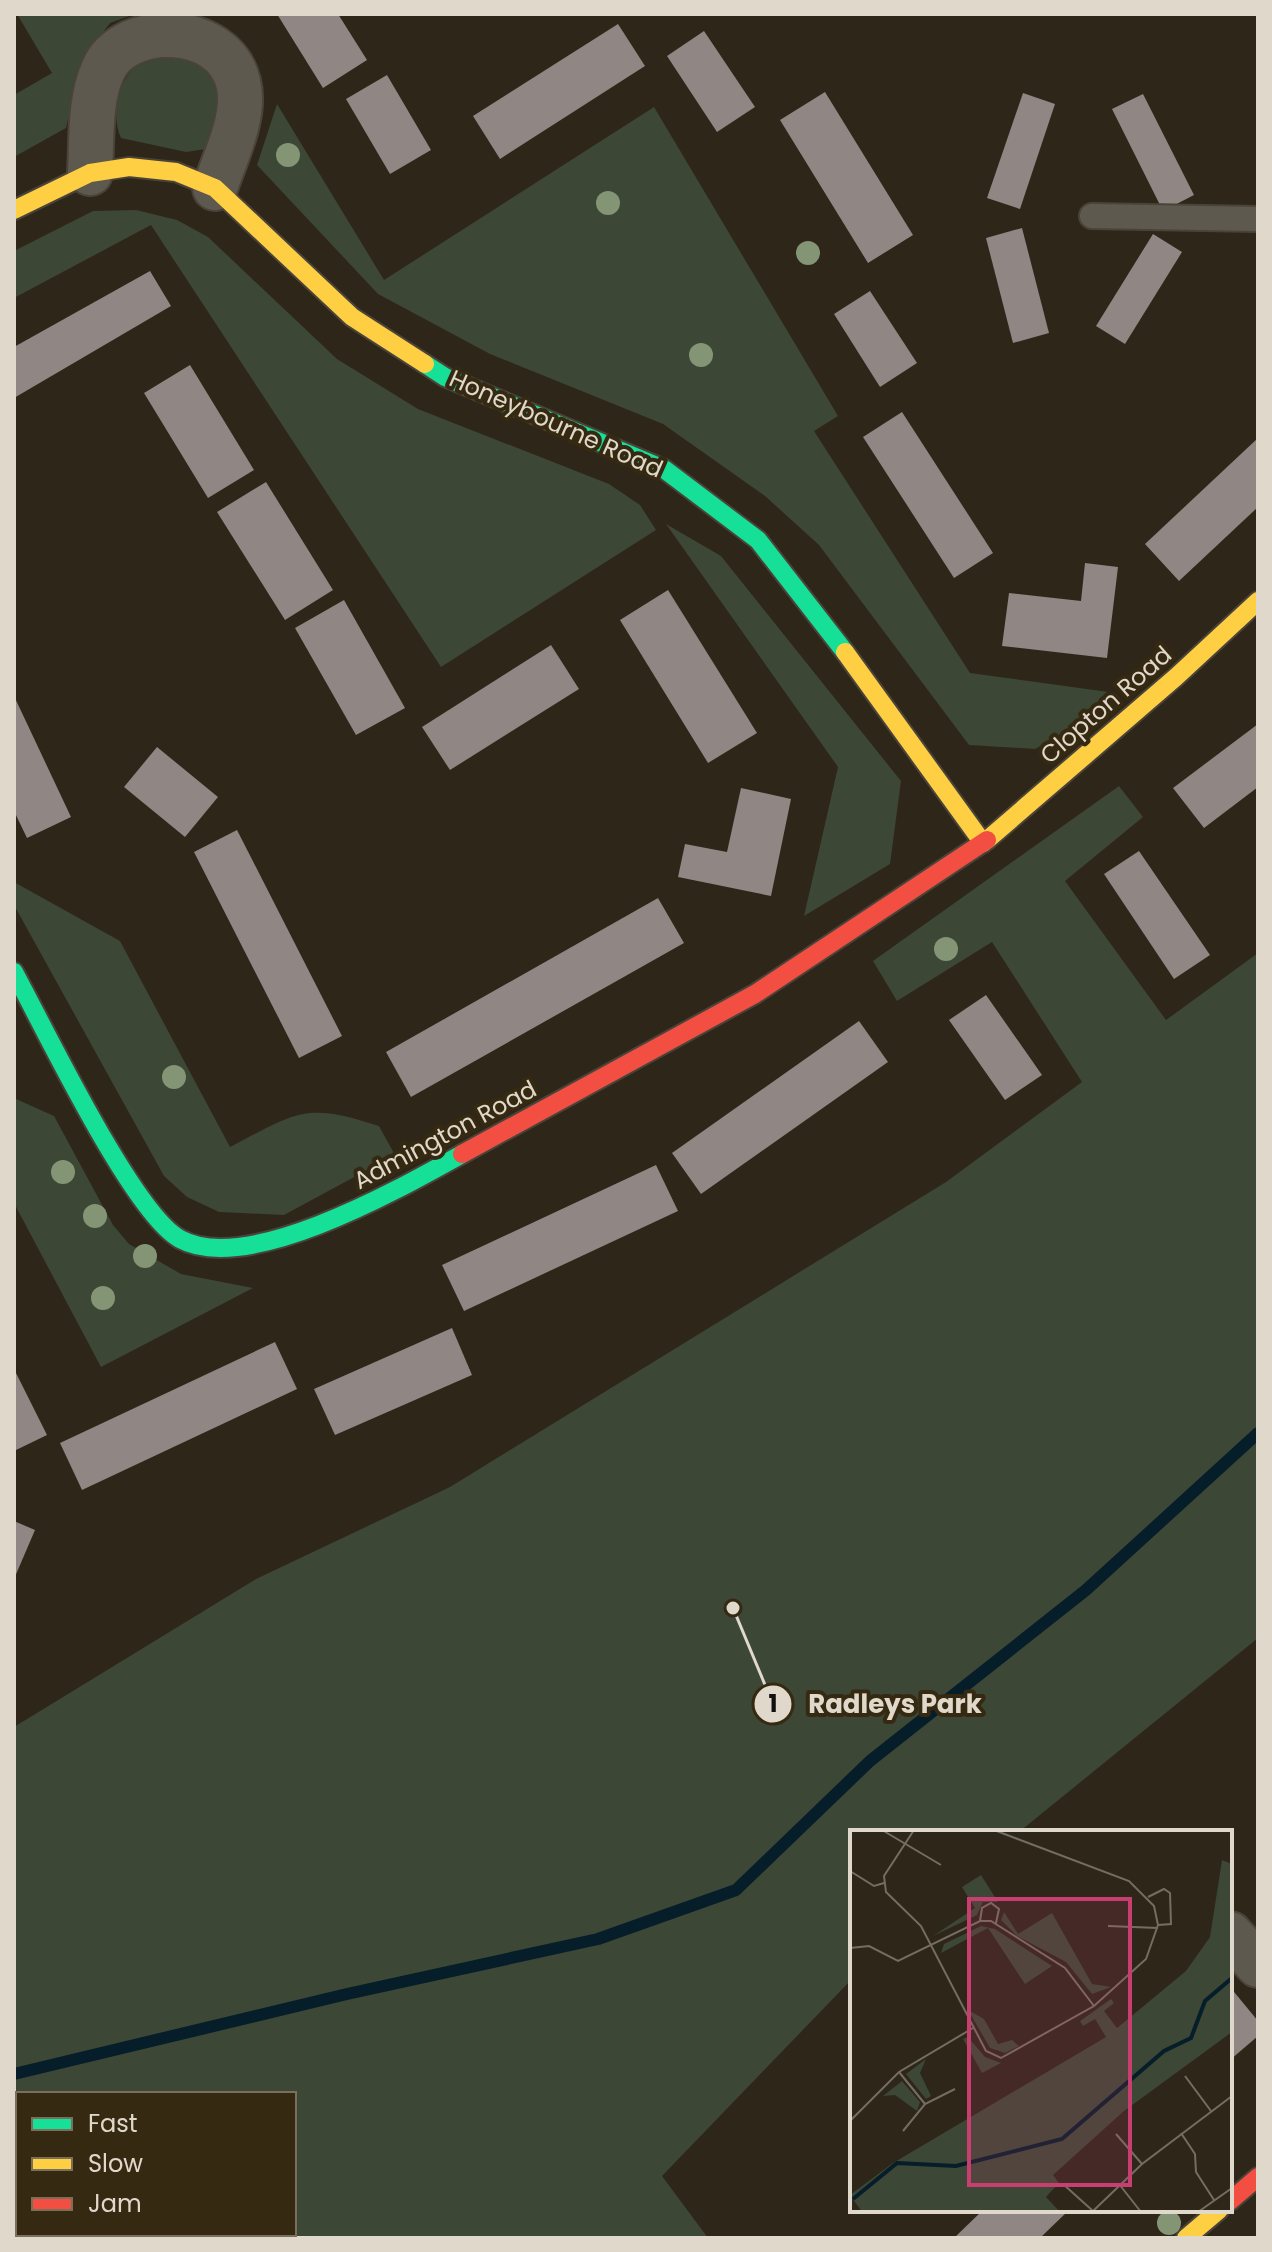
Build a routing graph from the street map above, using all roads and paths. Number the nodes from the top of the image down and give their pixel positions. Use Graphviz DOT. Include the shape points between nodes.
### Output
graph roads {
  1 [pos="90,173"];
  2 [pos="215,188"];
  3 [pos="14,210"];
  4 [pos="1092,216"];
  5 [pos="1258,219"];
  6 [pos="1258,601"];
  7 [pos="983,843"];
  8 [pos="14,972"];
  9 [pos="24,1019"];
  10 [pos="1232,1936"];
  11 [pos="1258,1965"];
  12 [pos="1258,2177"];
  13 [pos="1232,2199"];
  14 [pos="1217,2212"];
  15 [pos="1186,2238"];
  1 -- 2 [label="street, Honeybourne Road" via="129,167 176,172"];
  1 -- 2 [label="street" via="96,93 104,67 124,47 174,34 201,38 229,60 238,82 241,105"];
  1 -- 3 [label="street, Honeybourne Road"];
  2 -- 7 [label="street, Honeybourne Road" via="365,325 445,377 664,469 758,540"];
  4 -- 5 [label="lane"];
  6 -- 7 [label="street, Clopton Road"];
  7 -- 9 [label="street, Admington Road" via="755,994 685,1033 375,1202 250,1248 210,1247 179,1239 136,1194"];
  8 -- 9 [label="street, Admington Road"];
  10 -- 11 [label="street"];
  12 -- 13 [label="street"];
  14 -- 15 [label="street"];
}
